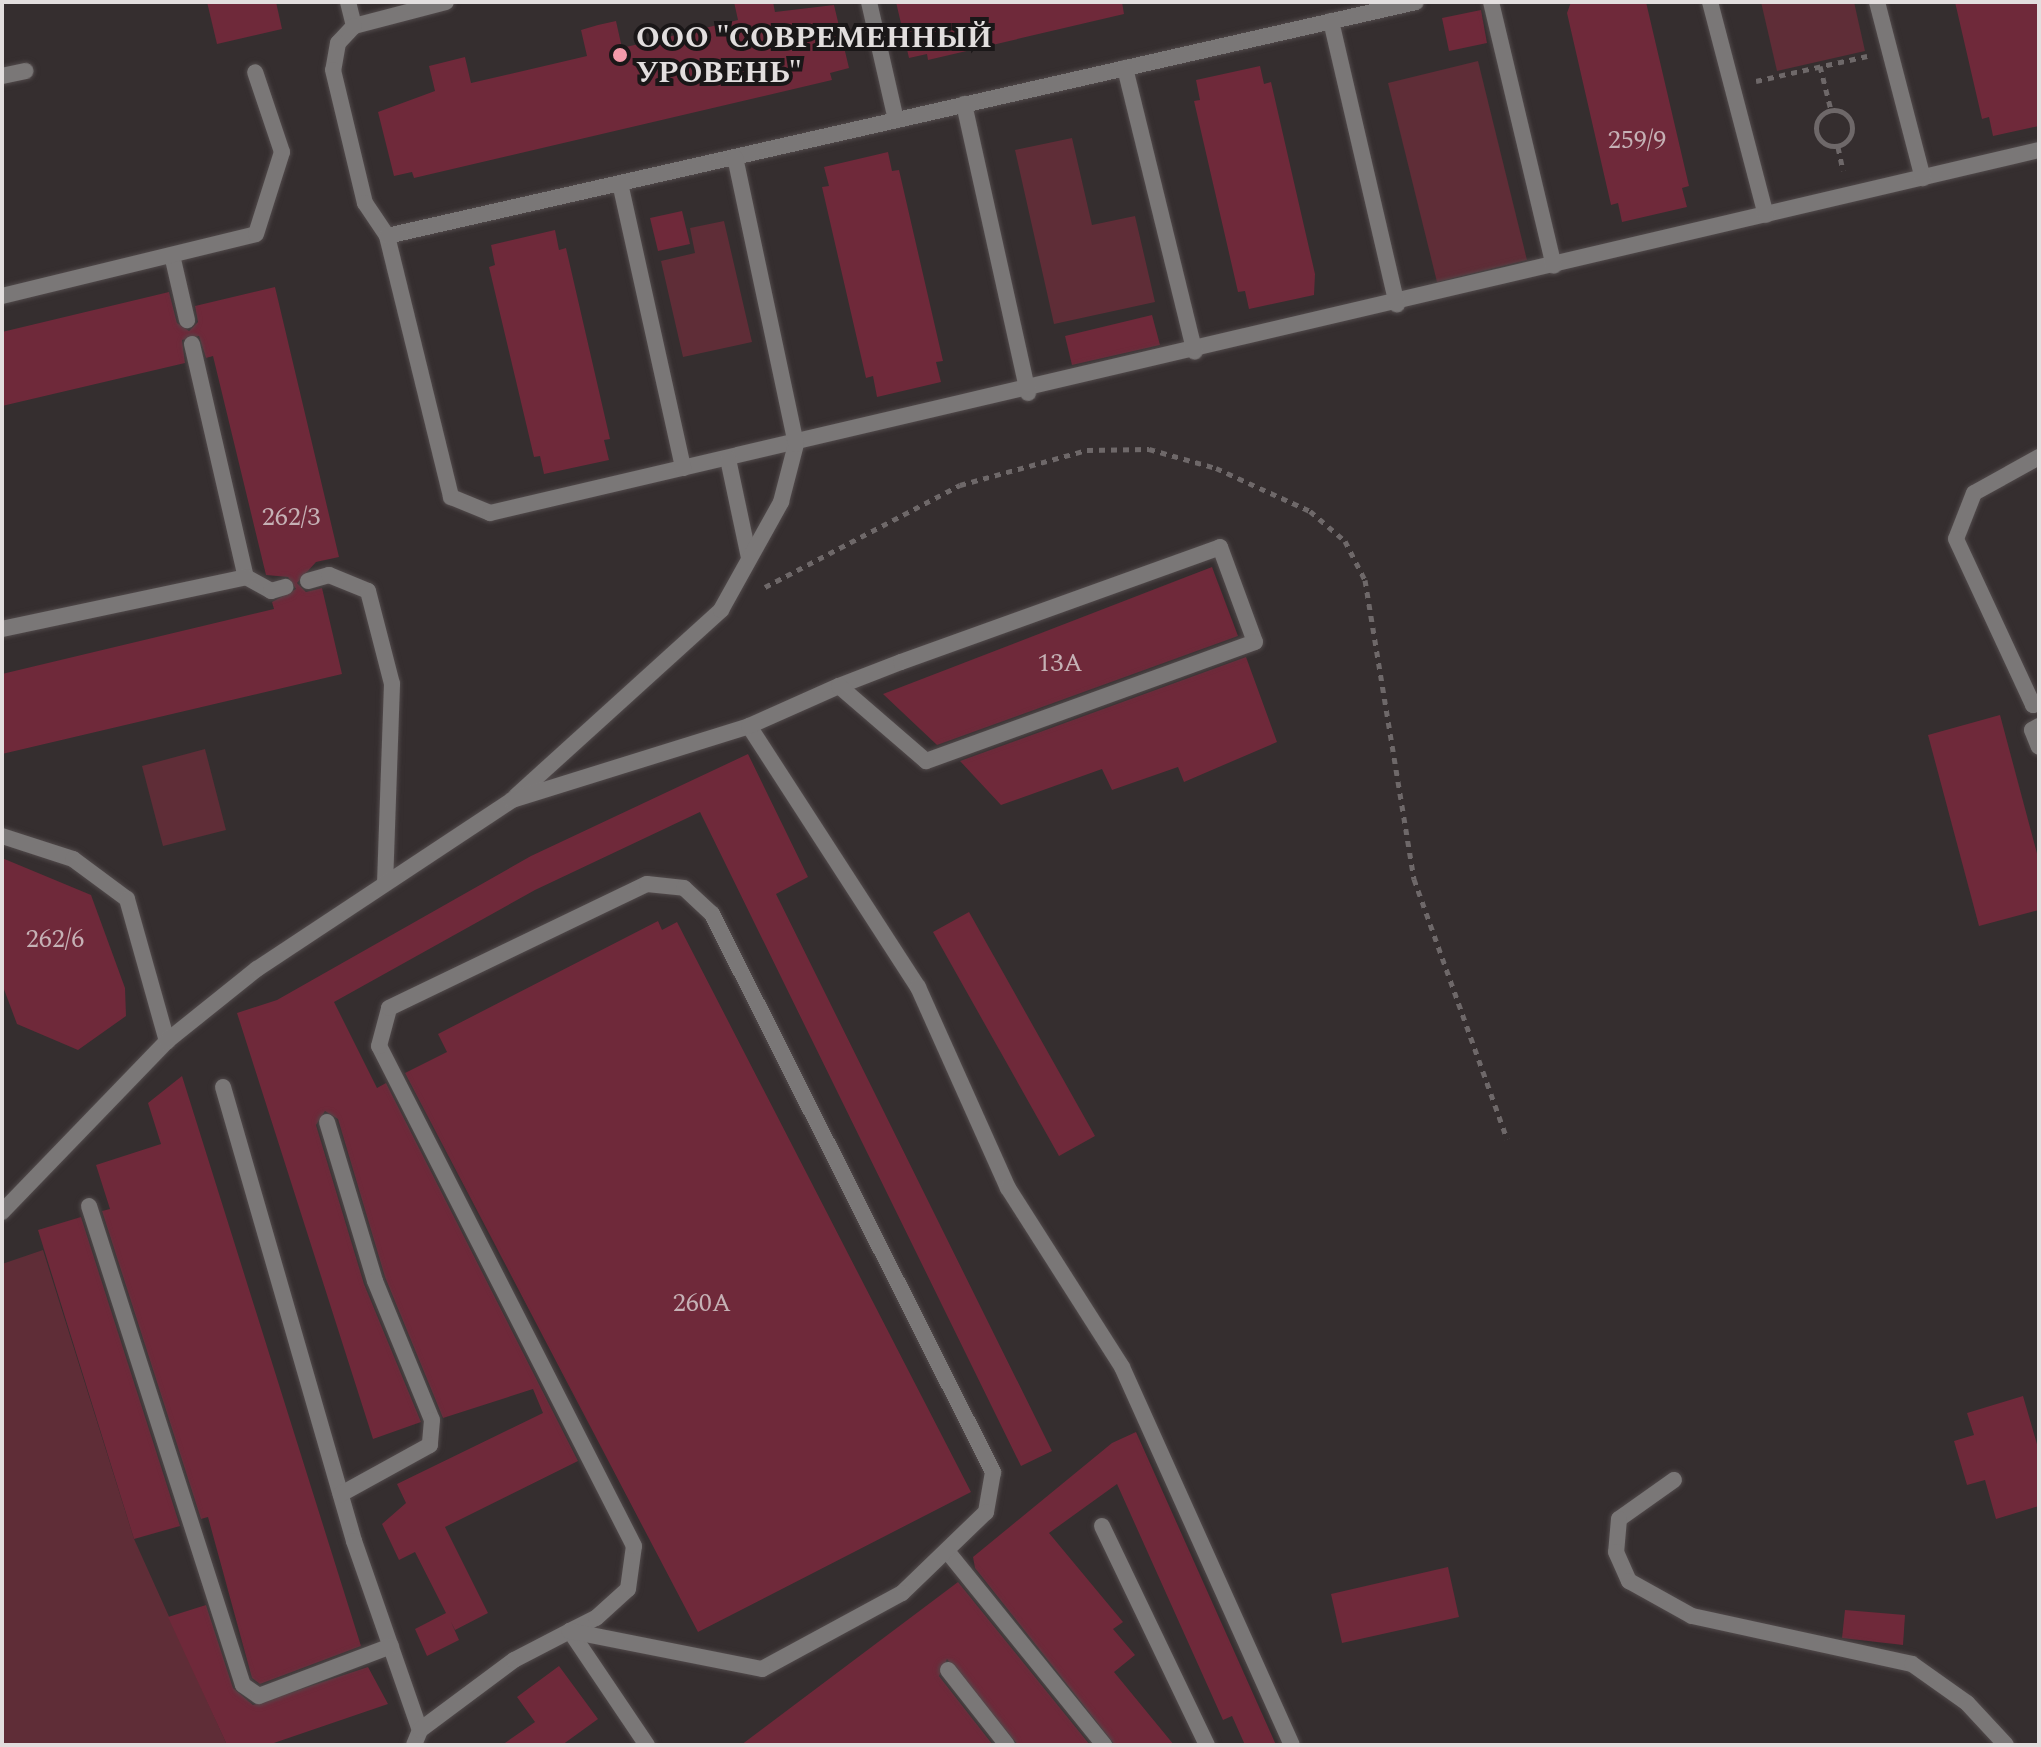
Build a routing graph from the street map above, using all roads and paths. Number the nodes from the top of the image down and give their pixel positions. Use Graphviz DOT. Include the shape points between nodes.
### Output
graph roads {
  1 [pos="348,2"];
  2 [pos="446,2"];
  3 [pos="869,2"];
  4 [pos="1491,2"];
  5 [pos="1710,2"];
  6 [pos="1877,2"];
  7 [pos="1405,3"];
  8 [pos="1331,21"];
  9 [pos="354,26"];
  10 [pos="1890,50"];
  11 [pos="1820,66"];
  12 [pos="1125,68"];
  13 [pos="25,71"];
  14 [pos="255,72"];
  15 [pos="2,76"];
  16 [pos="1732,87"];
  17 [pos="964,104"];
  18 [pos="1831,110"];
  19 [pos="896,120"];
  20 [pos="2039,150"];
  21 [pos="735,157"];
  22 [pos="1923,178"];
  23 [pos="620,183"];
  24 [pos="1766,215"];
  25 [pos="387,236"];
  26 [pos="172,255"];
  27 [pos="1554,266"];
  28 [pos="2,296"];
  29 [pos="1397,304"];
  30 [pos="187,320"];
  31 [pos="192,344"];
  32 [pos="1195,352"];
  33 [pos="1028,393"];
  34 [pos="796,444"];
  35 [pos="2039,457"];
  36 [pos="728,459"];
  37 [pos="683,468"];
  38 [pos="749,558"];
  39 [pos="246,577"];
  40 [pos="308,581"];
  41 [pos="285,587"];
  42 [pos="2,629"];
  43 [pos="839,686"];
  44 [pos="2039,702"];
  45 [pos="749,726"];
  46 [pos="2039,726"];
  47 [pos="2039,747"];
  48 [pos="512,800"];
  49 [pos="2,836"];
  50 [pos="385,883"];
  51 [pos="167,1041"];
  52 [pos="223,1087"];
  53 [pos="327,1122"];
  54 [pos="89,1206"];
  55 [pos="2,1212"];
  56 [pos="1674,1480"];
  57 [pos="341,1494"];
  58 [pos="1102,1526"];
  59 [pos="947,1551"];
  60 [pos="570,1631"];
  61 [pos="391,1646"];
  62 [pos="948,1670"];
  63 [pos="417,1738"];
  64 [pos="647,1745"];
  65 [pos="1007,1745"];
  66 [pos="1104,1745"];
  67 [pos="1207,1745"];
  68 [pos="1292,1745"];
  69 [pos="2006,1745"];
  1 -- 9 [label="lane"];
  2 -- 9 [label="lane"];
  3 -- 19 [label="lane"];
  4 -- 27 [label="lane"];
  5 -- 16 [label="lane"];
  6 -- 10 [label="lane"];
  7 -- 8 [label="lane"];
  8 -- 12 [label="lane"];
  8 -- 29 [label="lane"];
  9 -- 25 [label="lane" via="338,43 333,70 365,203"];
  10 -- 11 [label="path"];
  10 -- 22 [label="lane"];
  11 -- 16 [label="path"];
  11 -- 18 [label="path"];
  12 -- 17 [label="lane"];
  12 -- 32 [label="lane"];
  13 -- 15 [label="lane"];
  14 -- 26 [label="lane" via="282,152 256,234"];
  16 -- 24 [label="lane"];
  17 -- 19 [label="lane"];
  17 -- 33 [label="lane"];
  18 -- 18 [label="path" via="1815,127 1818,138 1838,147 1853,131 1842,111"];
  19 -- 21 [label="lane"];
  20 -- 22 [label="lane"];
  21 -- 23 [label="lane"];
  21 -- 34 [label="lane"];
  22 -- 24 [label="lane"];
  23 -- 25 [label="lane"];
  23 -- 37 [label="lane"];
  24 -- 27 [label="lane"];
  25 -- 37 [label="lane" via="451,497 490,513"];
  26 -- 28 [label="lane"];
  26 -- 30 [label="lane"];
  27 -- 29 [label="lane"];
  29 -- 32 [label="lane"];
  31 -- 39 [label="lane"];
  32 -- 33 [label="lane"];
  33 -- 34 [label="lane"];
  34 -- 36 [label="lane"];
  34 -- 38 [label="lane" via="781,502"];
  35 -- 44 [label="lane" via="1974,493 1956,539 2033,705"];
  36 -- 37 [label="lane"];
  36 -- 38 [label="lane"];
  38 -- 48 [label="lane" via="721,610"];
  39 -- 41 [label="lane" via="271,591"];
  39 -- 42 [label="lane"];
  40 -- 50 [label="lane" via="329,575 368,591 392,684"];
  43 -- 43 [label="lane" via="1220,547 1255,642 926,761"];
  43 -- 45 [label="lane"];
  45 -- 48 [label="lane"];
  45 -- 68 [label="lane" via="918,987 1008,1188 1122,1367"];
  46 -- 47 [label="lane" via="2032,730"];
  48 -- 50 [label="lane"];
  49 -- 51 [label="lane" via="73,859 127,899"];
  50 -- 51 [label="lane"];
  51 -- 55 [label="lane"];
  52 -- 57 [label="lane"];
  53 -- 57 [label="lane" via="375,1281 432,1420 430,1445"];
  54 -- 61 [label="lane" via="243,1685 259,1696"];
  56 -- 69 [label="lane" via="1619,1519 1616,1552 1629,1581 1692,1616 1912,1664 1967,1703"];
  57 -- 61 [label="lane"];
  58 -- 67 [label="lane"];
  59 -- 60 [label="lane" via="902,1593 762,1669"];
  59 -- 60 [label="lane" via="986,1512 993,1472 712,914 684,888 647,884 389,1008 379,1046 634,1546 628,1589"];
  59 -- 66 [label="lane"];
  60 -- 63 [label="lane" via="514,1660"];
  60 -- 64 [label="lane"];
  61 -- 63 [label="lane"];
  62 -- 65 [label="lane"];
}
